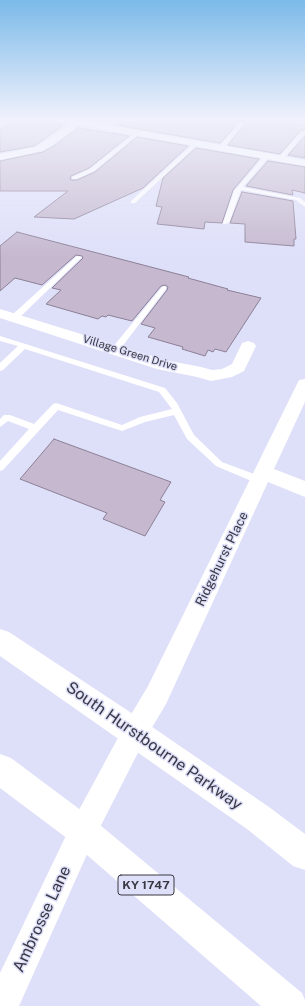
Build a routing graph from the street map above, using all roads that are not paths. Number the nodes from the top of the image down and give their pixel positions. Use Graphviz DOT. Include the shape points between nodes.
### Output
graph roads {
  1 [pos="98,165"];
  2 [pos="174,165"];
  3 [pos="259,165"];
  4 [pos="74,178"];
  5 [pos="240,188"];
  6 [pos="133,202"];
  7 [pos="305,205"];
  8 [pos="226,223"];
  9 [pos="79,257"];
  10 [pos="164,288"];
  11 [pos="7,315"];
  12 [pos="0,338"];
  13 [pos="23,346"];
  14 [pos="248,346"];
  15 [pos="115,350"];
  16 [pos="0,368"];
  17 [pos="305,384"];
  18 [pos="177,411"];
  19 [pos="3,415"];
  20 [pos="0,424"];
  21 [pos="35,428"];
  22 [pos="0,467"];
  23 [pos="261,476"];
  24 [pos="305,489"];
  25 [pos="0,641"];
  26 [pos="135,732"];
  27 [pos="0,769"];
  28 [pos="83,831"];
  29 [pos="305,854"];
  30 [pos="2,1006"];
  31 [pos="289,1006"];
  1 -- 4 [label="lane"];
  2 -- 6 [label="lane"];
  3 -- 5 [label="lane"];
  5 -- 7 [label="lane" via="298,199"];
  5 -- 8 [label="lane"];
  9 -- 11 [label="lane"];
  10 -- 15 [label="lane"];
  11 -- 15 [label="street, Village Green Drive"];
  12 -- 13 [label="lane"];
  13 -- 16 [label="lane"];
  13 -- 18 [label="lane" via="162,390"];
  14 -- 15 [label="street, Village Green Drive" via="238,367 211,376"];
  17 -- 23 [label="street, Ridgehurst Place"];
  18 -- 21 [label="lane" via="143,419 122,428 56,406"];
  18 -- 23 [label="lane" via="190,437 219,464"];
  19 -- 20 [label="lane"];
  19 -- 21 [label="lane"];
  21 -- 22 [label="lane"];
  23 -- 24 [label="street"];
  23 -- 26 [label="street, Ridgehurst Place" via="157,694"];
  25 -- 26 [label="main road, South Hurstbourne Parkway"];
  26 -- 28 [label="street, Ridgehurst Place"];
  26 -- 29 [label="main road, South Hurstbourne Parkway"];
  27 -- 28 [label="main road, KY 1747"];
  28 -- 30 [label="street, Ambrosse Lane"];
  28 -- 31 [label="main road, KY 1747"];
}
